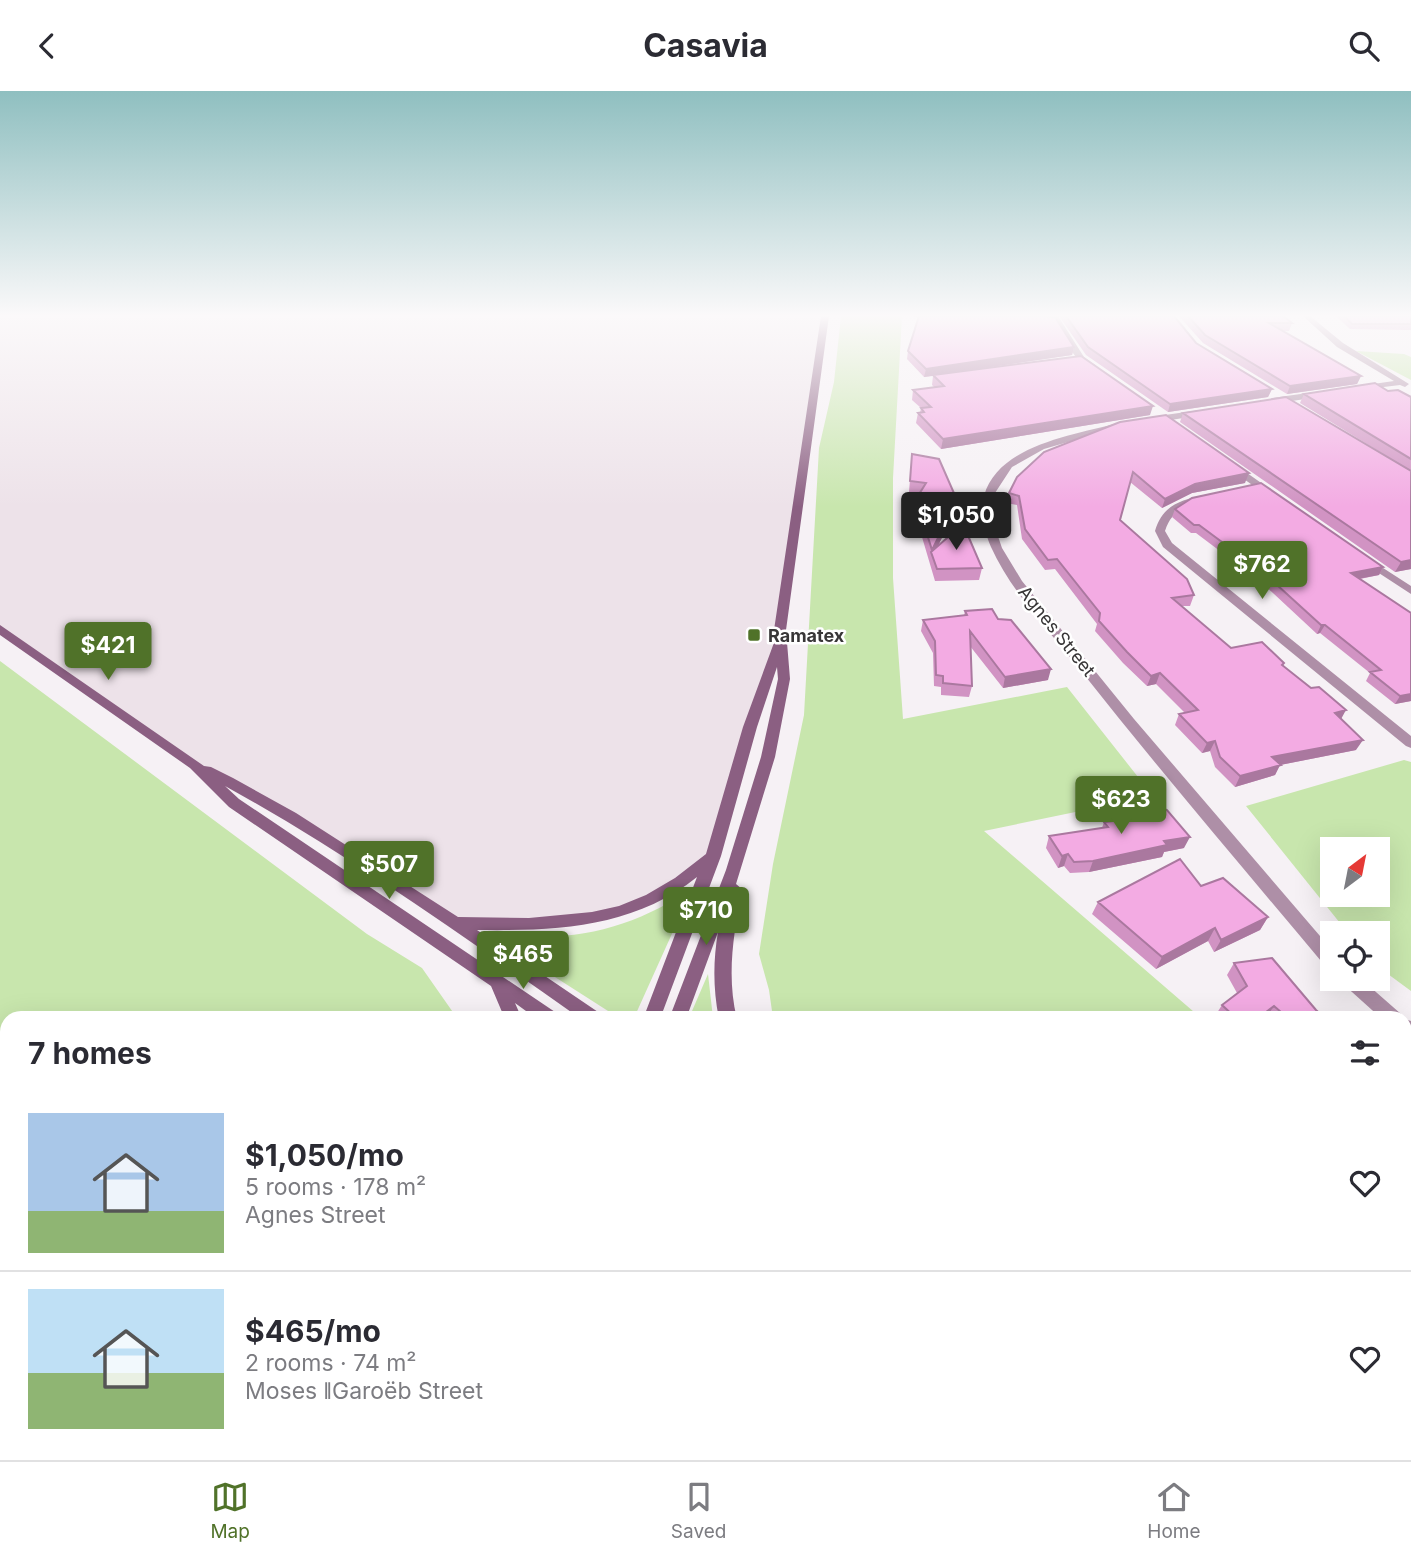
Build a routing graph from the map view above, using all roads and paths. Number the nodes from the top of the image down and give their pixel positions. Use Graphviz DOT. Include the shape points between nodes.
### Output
graph roads {
  1 [pos="816,380"];
  2 [pos="1407,385"];
  3 [pos="1264,389"];
  4 [pos="1349,390"];
  5 [pos="1336,392"];
  6 [pos="1283,400"];
  7 [pos="1256,404"];
  8 [pos="1295,407"];
  9 [pos="1217,410"];
  10 [pos="1154,411"];
  11 [pos="1164,418"];
  12 [pos="1175,426"];
  13 [pos="1227,463"];
  14 [pos="1259,485"];
  15 [pos="1238,490"];
  16 [pos="1218,495"];
  17 [pos="1280,500"];
  18 [pos="1355,552"];
  19 [pos="1411,591"];
  20 [pos="0,629"];
  21 [pos="779,642"];
  22 [pos="1411,743"];
  23 [pos="195,765"];
  24 [pos="713,856"];
  25 [pos="734,870"];
  26 [pos="457,923"];
  27 [pos="1320,948"];
  28 [pos="496,979"];
  29 [pos="1363,991"];
  30 [pos="510,1011"];
  31 [pos="541,1011"];
  32 [pos="584,1011"];
  33 [pos="654,1011"];
  34 [pos="680,1011"];
  35 [pos="726,1011"];
  36 [pos="1386,1011"];
  1 -- 21 [label="main road"];
  2 -- 4 [label="street"];
  3 -- 6 [label="street"];
  5 -- 6 [label="street"];
  6 -- 7 [label="street"];
  6 -- 8 [label="street"];
  9 -- 11 [label="street, Agnes Street"];
  10 -- 11 [label="street"];
  11 -- 12 [label="street"];
  11 -- 27 [label="street, Agnes Street" via="1083,433 1041,447 1008,465 990,493 986,516 997,548 1017,582"];
  13 -- 14 [label="street"];
  14 -- 15 [label="street"];
  14 -- 17 [label="street"];
  16 -- 22 [label="street" via="1170,509 1160,531 1167,545"];
  18 -- 19 [label="street"];
  20 -- 23 [label="main road"];
  21 -- 24 [label="main road"];
  21 -- 25 [label="main road" via="784,679 777,720"];
  23 -- 26 [label="main road" via="249,791"];
  23 -- 28 [label="main road" via="233,803"];
  24 -- 26 [label="main road" via="687,879 638,906 597,920 558,925"];
  24 -- 33 [label="main road"];
  25 -- 34 [label="main road"];
  25 -- 35 [label="main road" via="722,965"];
  26 -- 32 [label="main road"];
  28 -- 30 [label="main road"];
  28 -- 31 [label="main road"];
  29 -- 36 [label="street"];
}
